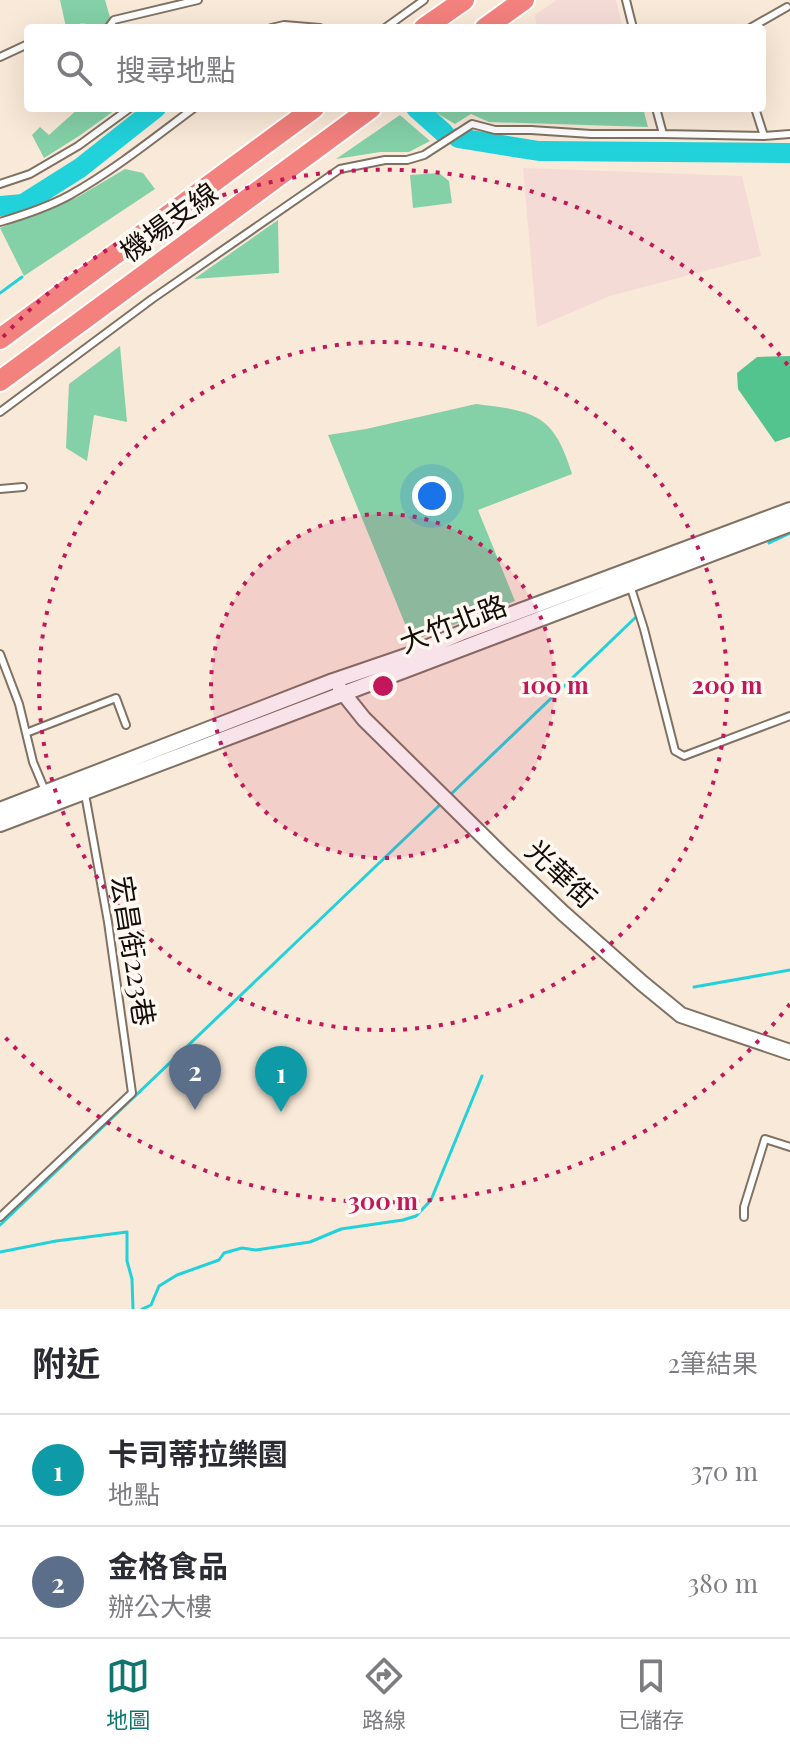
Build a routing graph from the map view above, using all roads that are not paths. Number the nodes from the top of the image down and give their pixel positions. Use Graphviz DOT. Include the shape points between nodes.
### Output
graph roads {
  1 [pos="198,0"];
  2 [pos="424,0"];
  3 [pos="464,0"];
  4 [pos="524,0"];
  5 [pos="626,0"];
  6 [pos="787,7"];
  7 [pos="111,24"];
  8 [pos="391,24"];
  9 [pos="430,24"];
  10 [pos="491,24"];
  11 [pos="632,24"];
  12 [pos="757,24"];
  13 [pos="24,46"];
  14 [pos="0,57"];
  15 [pos="125,112"];
  16 [pos="189,112"];
  17 [pos="309,112"];
  18 [pos="366,112"];
  19 [pos="657,112"];
  20 [pos="756,112"];
  21 [pos="663,134"];
  22 [pos="790,134"];
  23 [pos="764,136"];
  24 [pos="0,184"];
  25 [pos="0,222"];
  26 [pos="0,339"];
  27 [pos="0,381"];
  28 [pos="0,412"];
  29 [pos="23,487"];
  30 [pos="0,489"];
  31 [pos="790,510"];
  32 [pos="790,524"];
  33 [pos="630,585"];
  34 [pos="0,654"];
  35 [pos="333,681"];
  36 [pos="343,694"];
  37 [pos="790,716"];
  38 [pos="126,725"];
  39 [pos="26,733"];
  40 [pos="83,785"];
  41 [pos="46,793"];
  42 [pos="0,810"];
  43 [pos="0,824"];
  44 [pos="790,1052"];
  45 [pos="790,1147"];
  46 [pos="0,1217"];
  47 [pos="744,1217"];
  1 -- 7 [label="lane"];
  2 -- 8 [label="lane"];
  3 -- 9 [label="highway"];
  4 -- 10 [label="highway"];
  5 -- 11 [label="lane"];
  6 -- 12 [label="lane"];
  13 -- 14 [label="lane"];
  15 -- 24 [label="lane" via="30,174"];
  16 -- 25 [label="lane" via="79,189"];
  17 -- 26 [label="highway, 機場支線"];
  18 -- 27 [label="highway, 機場支線"];
  19 -- 21 [label="lane"];
  20 -- 23 [label="lane"];
  21 -- 23 [label="lane"];
  21 -- 28 [label="lane" via="495,130 472,124 424,155 340,169"];
  22 -- 23 [label="lane"];
  29 -- 30 [label="lane"];
  31 -- 35 [label="street, 大竹北路"];
  32 -- 33 [label="street, 大竹北路"];
  33 -- 36 [label="street, 大竹北路"];
  33 -- 37 [label="lane" via="675,751 684,756"];
  34 -- 39 [label="lane"];
  35 -- 36 [label="street, 光華街"];
  35 -- 40 [label="street, 大竹北路"];
  36 -- 40 [label="street, 大竹北路"];
  36 -- 44 [label="street, 光華街" via="491,845 681,1015"];
  38 -- 39 [label="lane" via="116,698"];
  39 -- 41 [label="lane"];
  40 -- 41 [label="street, 大竹北路"];
  40 -- 43 [label="street, 大竹北路"];
  40 -- 46 [label="lane, 宏昌街223巷" via="132,1093"];
  41 -- 42 [label="street, 大竹北路"];
  45 -- 47 [label="lane" via="765,1139"];
}
